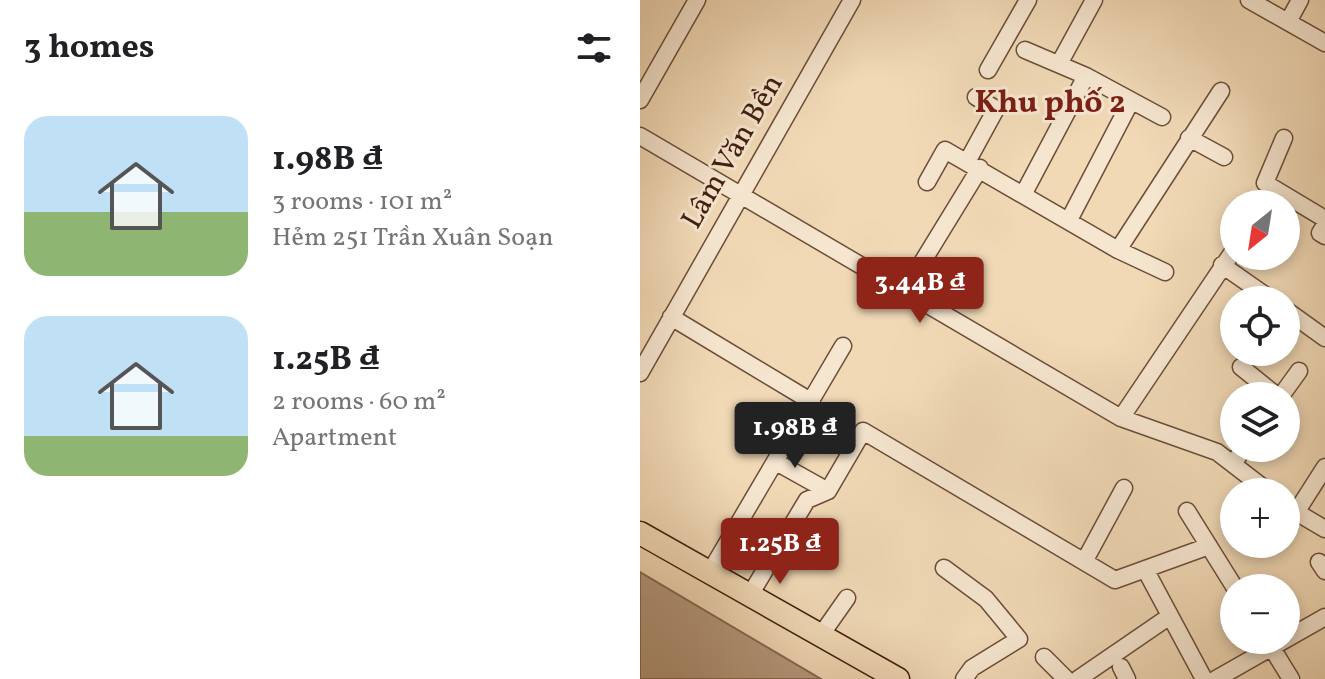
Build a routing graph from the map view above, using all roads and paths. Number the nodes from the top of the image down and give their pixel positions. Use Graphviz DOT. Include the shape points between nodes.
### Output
graph roads {
  1 [pos="852,0"];
  2 [pos="1028,0"];
  3 [pos="1094,0"];
  4 [pos="1249,0"];
  5 [pos="1300,0"];
  6 [pos="690,2"];
  7 [pos="1288,22"];
  8 [pos="1325,43"];
  9 [pos="1025,50"];
  10 [pos="1059,64"];
  11 [pos="988,70"];
  12 [pos="1086,76"];
  13 [pos="1221,91"];
  14 [pos="976,97"];
  15 [pos="640,100"];
  16 [pos="1131,101"];
  17 [pos="1162,117"];
  18 [pos="640,136"];
  19 [pos="1189,138"];
  20 [pos="1284,138"];
  21 [pos="1224,157"];
  22 [pos="973,165"];
  23 [pos="927,182"];
  24 [pos="1024,193"];
  25 [pos="742,194"];
  26 [pos="1069,220"];
  27 [pos="1325,222"];
  28 [pos="1325,236"];
  29 [pos="1118,250"];
  30 [pos="1220,268"];
  31 [pos="1229,270"];
  32 [pos="1165,272"];
  33 [pos="1252,286"];
  34 [pos="904,292"];
  35 [pos="671,317"];
  36 [pos="1300,320"];
  37 [pos="1325,338"];
  38 [pos="843,346"];
  39 [pos="1241,367"];
  40 [pos="1299,371"];
  41 [pos="640,373"];
  42 [pos="1261,382"];
  43 [pos="1290,382"];
  44 [pos="812,402"];
  45 [pos="1121,418"];
  46 [pos="1220,452"];
  47 [pos="776,462"];
  48 [pos="1245,462"];
  49 [pos="1325,467"];
  50 [pos="1258,478"];
  51 [pos="1124,488"];
  52 [pos="828,491"];
  53 [pos="1300,498"];
  54 [pos="1187,511"];
  55 [pos="1300,515"];
  56 [pos="1325,529"];
  57 [pos="640,533"];
  58 [pos="1209,546"];
  59 [pos="1084,562"];
  60 [pos="944,568"];
  61 [pos="1145,569"];
  62 [pos="710,572"];
  63 [pos="1226,574"];
  64 [pos="750,595"];
  65 [pos="847,598"];
  66 [pos="1170,616"];
  67 [pos="1325,617"];
  68 [pos="1300,629"];
  69 [pos="821,635"];
  70 [pos="1255,654"];
  71 [pos="1276,654"];
  72 [pos="1044,657"];
  73 [pos="898,679"];
  74 [pos="964,679"];
  75 [pos="1066,679"];
  76 [pos="1078,679"];
  77 [pos="1204,679"];
  78 [pos="1216,679"];
  79 [pos="1291,679"];
  1 -- 25 [label="street, Lâm Văn Bền"];
  2 -- 11 [label="street"];
  3 -- 10 [label="street"];
  4 -- 7 [label="street"];
  5 -- 7 [label="street"];
  6 -- 15 [label="street"];
  7 -- 8 [label="street"];
  9 -- 10 [label="street"];
  10 -- 12 [label="street"];
  12 -- 16 [label="street"];
  12 -- 24 [label="street"];
  13 -- 19 [label="street"];
  14 -- 22 [label="street" via="996,109"];
  16 -- 17 [label="street"];
  16 -- 26 [label="street"];
  18 -- 25 [label="street"];
  19 -- 21 [label="street"];
  19 -- 29 [label="street"];
  20 -- 27 [label="street" via="1265,183"];
  22 -- 23 [label="street" via="945,150"];
  22 -- 24 [label="street"];
  22 -- 34 [label="street"];
  24 -- 26 [label="street"];
  25 -- 34 [label="street"];
  25 -- 35 [label="street, Lâm Văn Bền"];
  26 -- 29 [label="street"];
  27 -- 28 [label="street" via="1320,233"];
  29 -- 32 [label="street"];
  30 -- 45 [label="street"];
  31 -- 33 [label="street"];
  34 -- 45 [label="street"];
  35 -- 41 [label="street, Lâm Văn Bền"];
  35 -- 44 [label="street"];
  36 -- 37 [label="street"];
  38 -- 44 [label="street"];
  39 -- 42 [label="street"];
  40 -- 43 [label="street"];
  44 -- 47 [label="street"];
  45 -- 46 [label="street"];
  47 -- 52 [label="street"];
  47 -- 62 [label="street"];
  48 -- 50 [label="street"];
  49 -- 53 [label="street"];
  51 -- 59 [label="street"];
  52 -- 59 [label="street" via="863,431"];
  52 -- 64 [label="street" via="807,500"];
  54 -- 58 [label="street"];
  55 -- 56 [label="street"];
  57 -- 62 [label="main road"];
  58 -- 61 [label="street"];
  58 -- 63 [label="street"];
  59 -- 61 [label="street" via="1115,580"];
  60 -- 74 [label="street" via="986,599 1019,639 972,668"];
  61 -- 66 [label="street"];
  62 -- 64 [label="main road"];
  64 -- 69 [label="main road"];
  65 -- 69 [label="street"];
  66 -- 76 [label="street"];
  66 -- 77 [label="street"];
  67 -- 68 [label="street"];
  69 -- 73 [label="main road"];
  70 -- 78 [label="street"];
  71 -- 79 [label="street"];
  72 -- 75 [label="street"];
}
